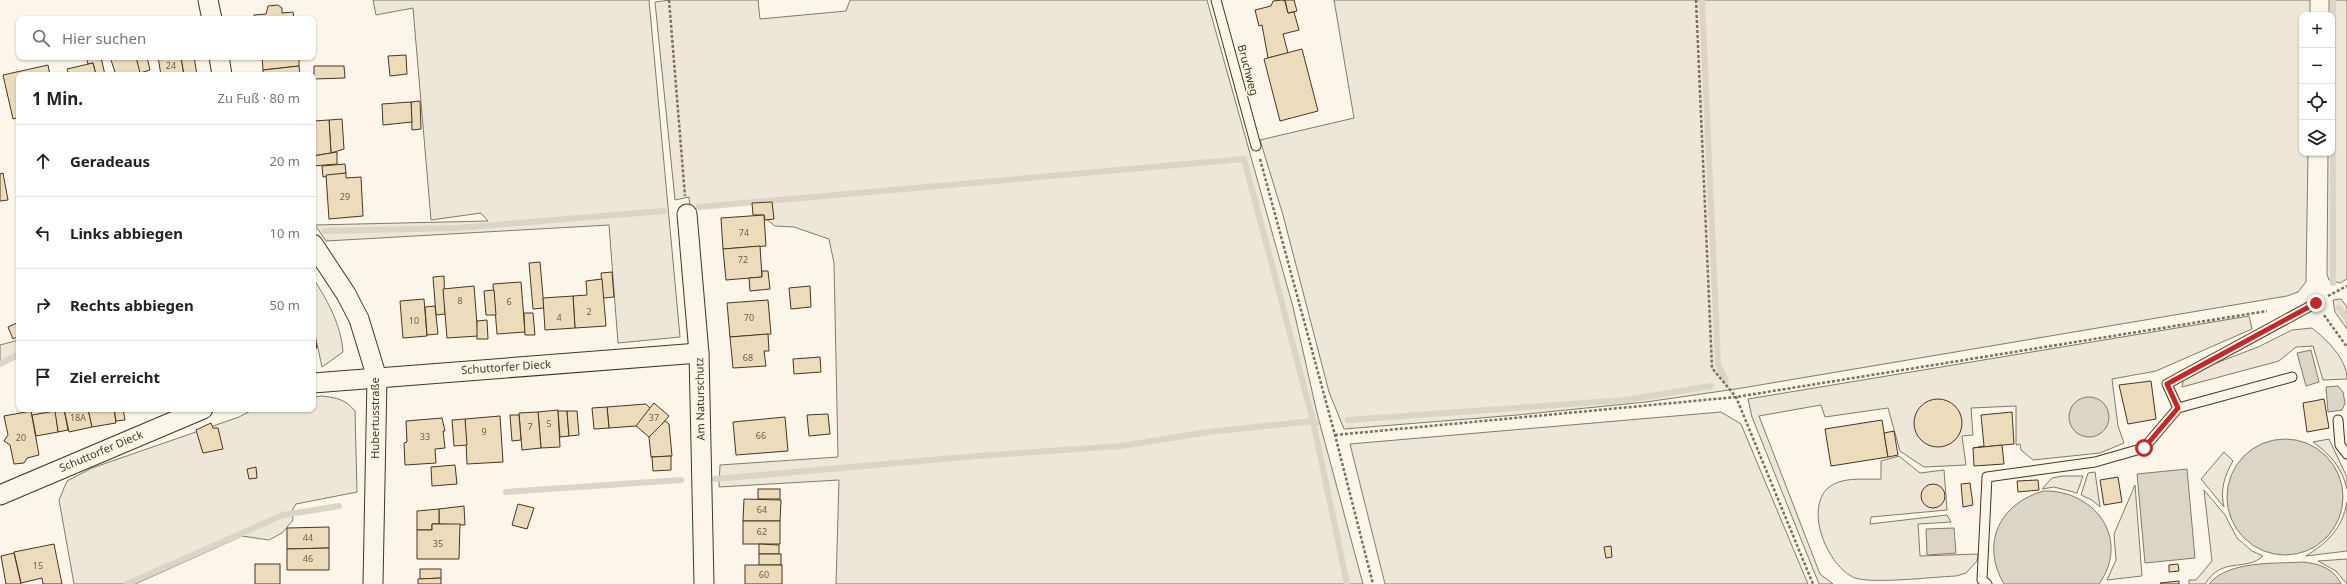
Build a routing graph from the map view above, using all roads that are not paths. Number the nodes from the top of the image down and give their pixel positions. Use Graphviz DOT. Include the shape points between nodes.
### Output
graph roads {
  1 [pos="208,0"];
  2 [pos="1216,0"];
  3 [pos="211,16"];
  4 [pos="220,60"];
  5 [pos="222,72"];
  6 [pos="1256,146"];
  7 [pos="687,214"];
  8 [pos="316,249"];
  9 [pos="2316,303"];
  10 [pos="699,353"];
  11 [pos="2292,377"];
  12 [pos="377,378"];
  13 [pos="316,384"];
  14 [pos="2178,408"];
  15 [pos="196,412"];
  16 [pos="2338,420"];
  17 [pos="2347,454"];
  18 [pos="0,495"];
  19 [pos="373,584"];
  20 [pos="704,584"];
  21 [pos="1987,584"];
  1 -- 3 [label="street"];
  2 -- 6 [label="lane, Bruchweg"];
  4 -- 5 [label="street"];
  7 -- 10 [label="street, Am Naturschutz"];
  8 -- 12 [label="street, Hubertusstraße" via="359,319"];
  9 -- 14 [label="lane" via="2167,384"];
  10 -- 12 [label="street, Schuttorfer Dieck"];
  10 -- 20 [label="street, Am Naturschutz"];
  11 -- 14 [label="lane"];
  12 -- 13 [label="street, Schuttorfer Dieck"];
  12 -- 19 [label="street, Hubertusstraße"];
  14 -- 21 [label="lane" via="2144,448 2095,462 1987,477 1982,580"];
  15 -- 18 [label="street, Schuttorfer Dieck"];
  16 -- 17 [label="lane" via="2340,445"];
}
